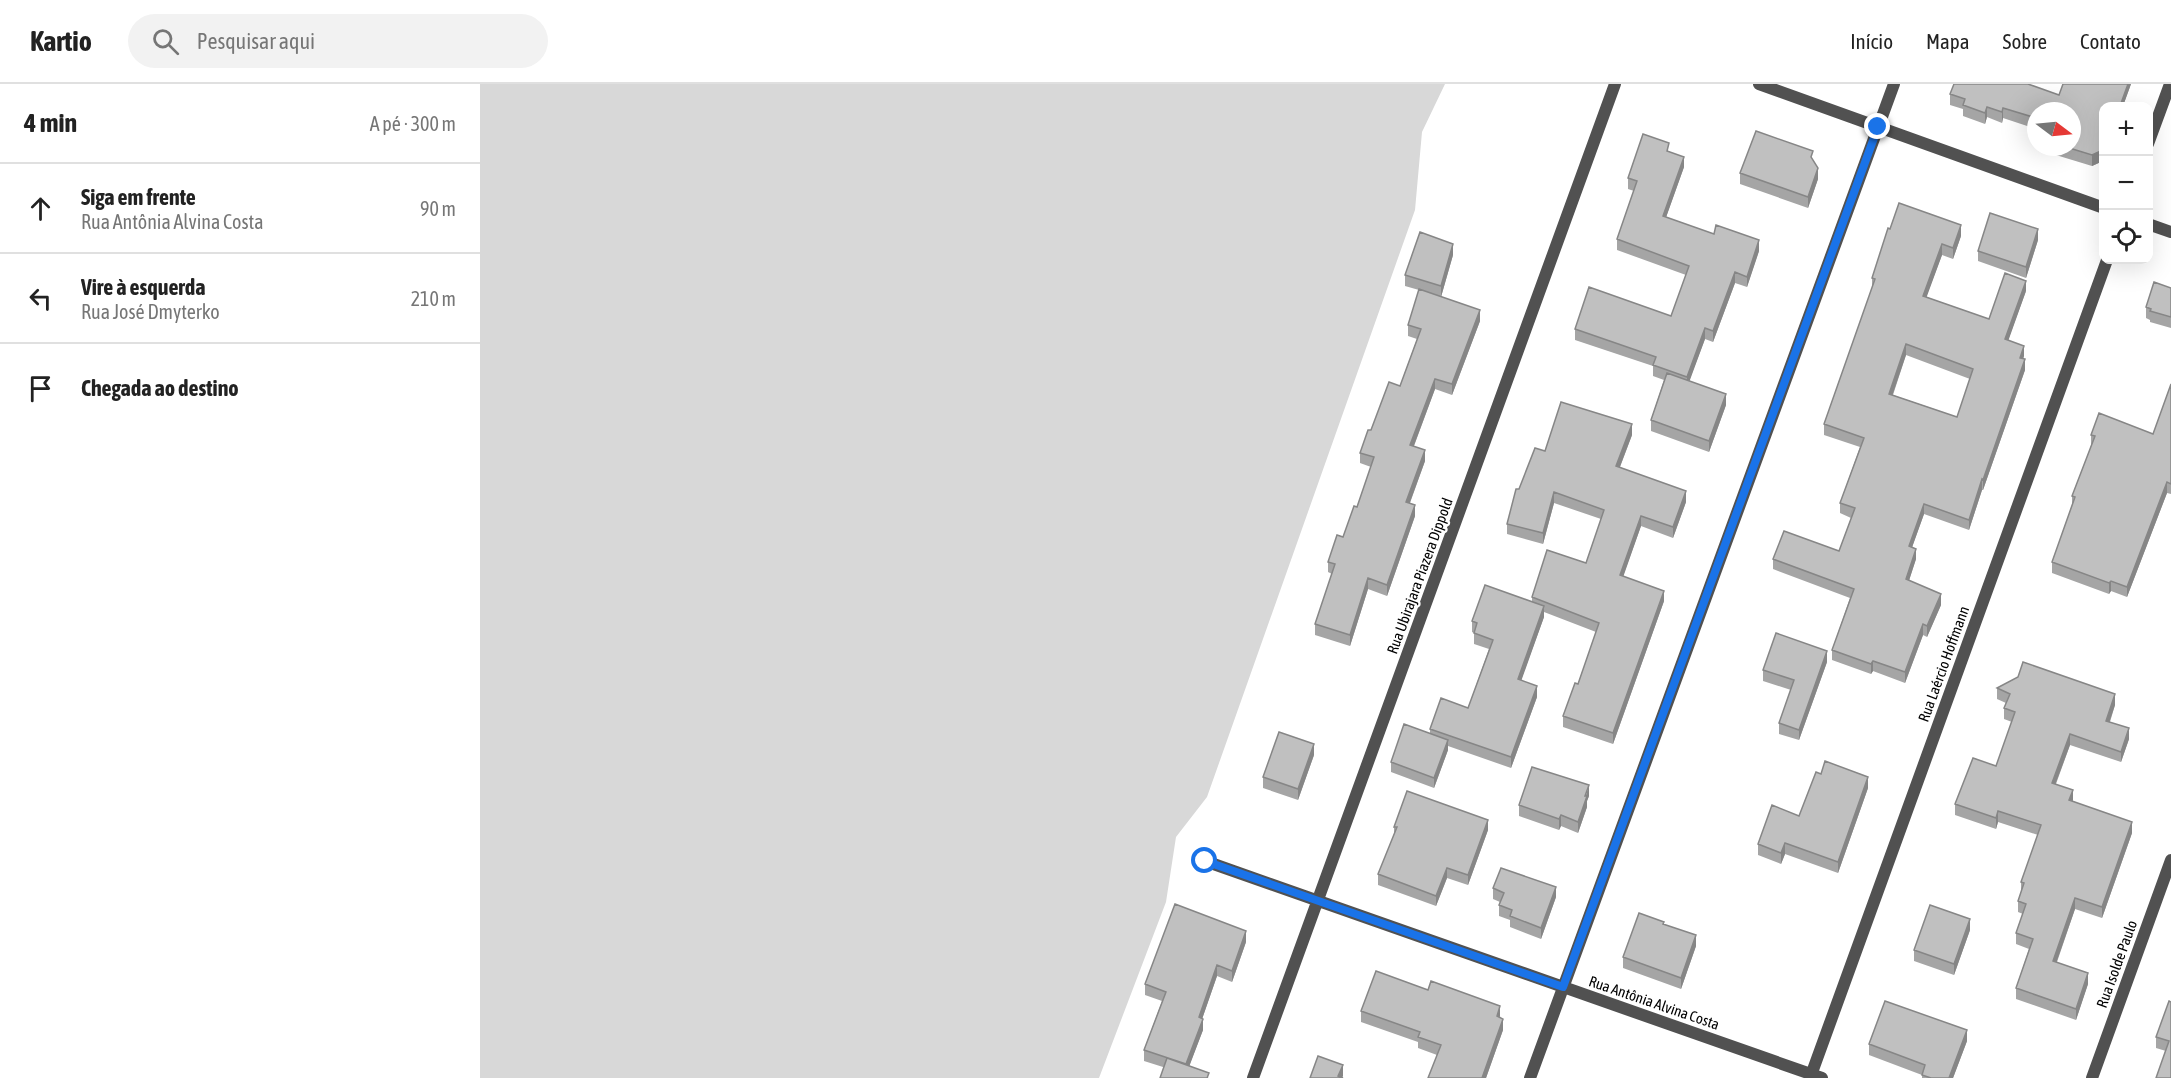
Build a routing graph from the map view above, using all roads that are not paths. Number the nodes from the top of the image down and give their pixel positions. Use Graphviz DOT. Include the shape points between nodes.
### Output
graph roads {
  1 [pos="1616,84"];
  2 [pos="1759,84"];
  3 [pos="1894,84"];
  4 [pos="2170,84"];
  5 [pos="1878,127"];
  6 [pos="2153,130"];
  7 [pos="2099,207"];
  8 [pos="2153,226"];
  9 [pos="2171,232"];
  10 [pos="2106,264"];
  11 [pos="2171,860"];
  12 [pos="1205,861"];
  13 [pos="1317,901"];
  14 [pos="1563,987"];
  15 [pos="1814,1077"];
  16 [pos="1253,1078"];
  17 [pos="1530,1078"];
  18 [pos="2091,1078"];
  1 -- 13 [label="street, Rua Ubirajara Piazera Dippold"];
  2 -- 5 [label="street"];
  3 -- 5 [label="street"];
  4 -- 6 [label="street"];
  5 -- 7 [label="street"];
  5 -- 14 [label="street"];
  8 -- 9 [label="street"];
  10 -- 15 [label="street, Rua Laércio Hoffmann"];
  11 -- 18 [label="street, Rua Isolde Paulo"];
  12 -- 13 [label="street, Rua Antônia Alvina Costa"];
  13 -- 14 [label="street, Rua Antônia Alvina Costa"];
  13 -- 16 [label="street, Rua Ubirajara Piazera Dippold"];
  14 -- 15 [label="street, Rua Antônia Alvina Costa"];
  14 -- 17 [label="street"];
}
